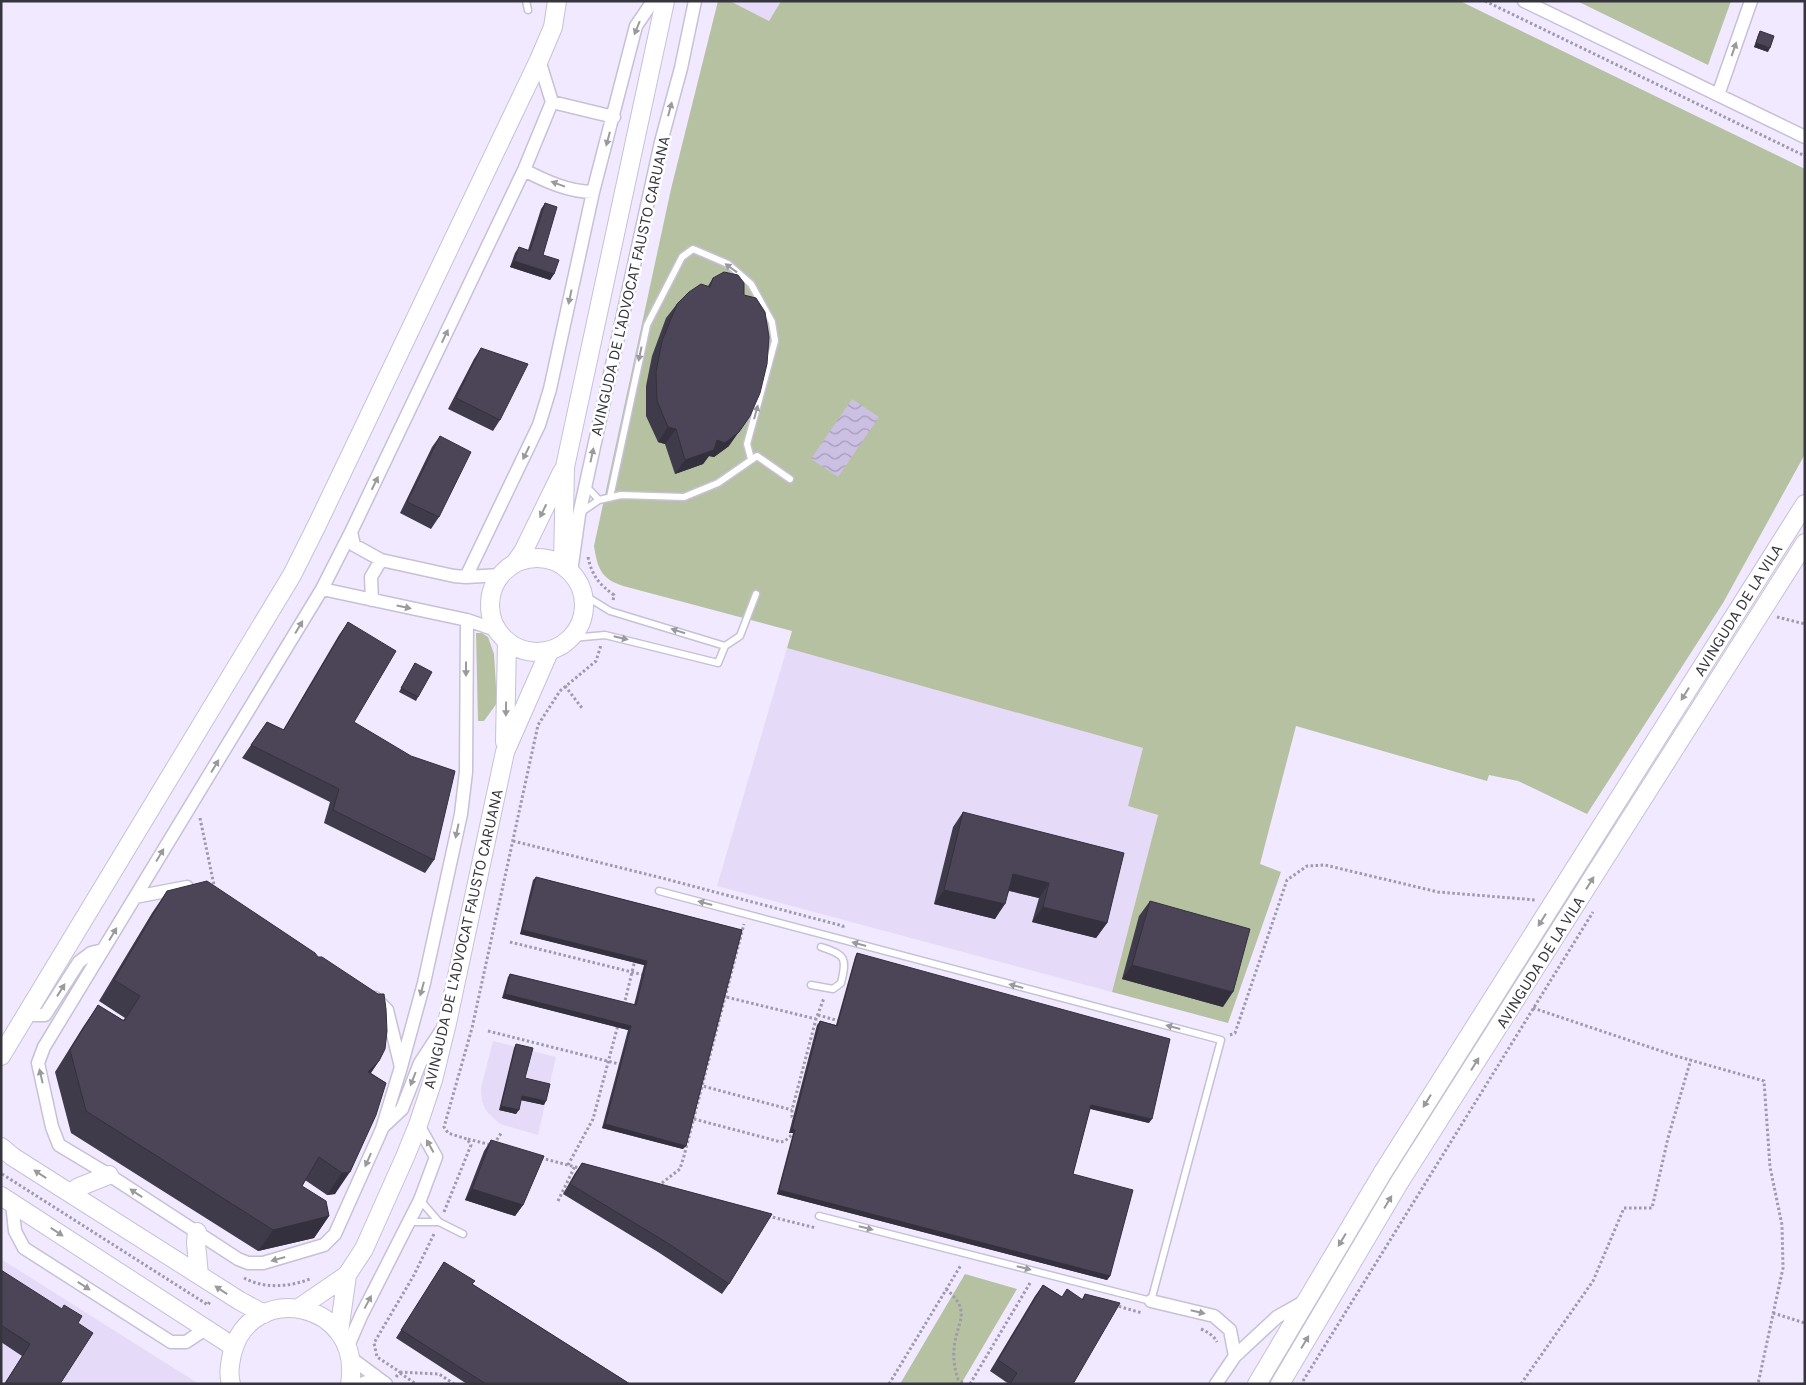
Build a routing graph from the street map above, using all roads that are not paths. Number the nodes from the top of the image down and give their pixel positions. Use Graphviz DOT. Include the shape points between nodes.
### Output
graph roads {
  1 [pos="526,1"];
  2 [pos="557,1"];
  3 [pos="653,1"];
  4 [pos="666,1"];
  5 [pos="695,1"];
  6 [pos="1524,1"];
  7 [pos="1751,1"];
  8 [pos="528,10"];
  9 [pos="539,60"];
  10 [pos="1718,95"];
  11 [pos="552,102"];
  12 [pos="614,117"];
  13 [pos="1805,137"];
  14 [pos="524,170"];
  15 [pos="593,192"];
  16 [pos="750,459"];
  17 [pos="565,467"];
  18 [pos="790,479"];
  19 [pos="585,485"];
  20 [pos="610,498"];
  21 [pos="599,500"];
  22 [pos="1805,504"];
  23 [pos="579,514"];
  24 [pos="351,532"];
  25 [pos="1805,543"];
  26 [pos="381,560"];
  27 [pos="515,563"];
  28 [pos="567,568"];
  29 [pos="501,575"];
  30 [pos="466,577"];
  31 [pos="322,590"];
  32 [pos="584,594"];
  33 [pos="756,594"];
  34 [pos="372,600"];
  35 [pos="466,620"];
  36 [pos="502,636"];
  37 [pos="572,638"];
  38 [pos="724,646"];
  39 [pos="548,652"];
  40 [pos="505,752"];
  41 [pos="215,891"];
  42 [pos="659,891"];
  43 [pos="135,897"];
  44 [pos="821,948"];
  45 [pos="103,950"];
  46 [pos="811,985"];
  47 [pos="365,989"];
  48 [pos="26,1015"];
  49 [pos="447,1022"];
  50 [pos="1,1055"];
  51 [pos="401,1067"];
  52 [pos="418,1125"];
  53 [pos="382,1129"];
  54 [pos="1,1147"];
  55 [pos="109,1175"];
  56 [pos="70,1193"];
  57 [pos="7,1199"];
  58 [pos="420,1200"];
  59 [pos="819,1216"];
  60 [pos="408,1222"];
  61 [pos="440,1222"];
  62 [pos="197,1232"];
  63 [pos="463,1234"];
  64 [pos="199,1275"];
  65 [pos="347,1275"];
  66 [pos="1307,1300"];
  67 [pos="1151,1301"];
  68 [pos="299,1308"];
  69 [pos="264,1314"];
  70 [pos="207,1328"];
  71 [pos="346,1345"];
  72 [pos="234,1347"];
  73 [pos="1235,1356"];
  74 [pos="388,1383"];
  75 [pos="231,1384"];
  76 [pos="350,1384"];
  77 [pos="361,1384"];
  78 [pos="1216,1384"];
  79 [pos="1257,1384"];
  80 [pos="1280,1384"];
  1 -- 8 [label="lane"];
  2 -- 9 [label="street" via="553,27"];
  3 -- 12 [label="street, one-way" via="636,26"];
  4 -- 17 [label="street, AVINGUDA DE L'ADVOCAT FAUSTO CARUANA"];
  19 -- 5 [label="street, AVINGUDA DE L'ADVOCAT FAUSTO CARUANA, one-way"];
  6 -- 10 [label="street"];
  10 -- 7 [label="street, one-way"];
  9 -- 11 [label="street"];
  9 -- 48 [label="street" via="292,575"];
  10 -- 13 [label="street"];
  11 -- 12 [label="street"];
  11 -- 14 [label="street"];
  12 -- 15 [label="street, one-way"];
  15 -- 14 [label="street, one-way" via="578,192"];
  24 -- 14 [label="street, one-way"];
  15 -- 30 [label="street, one-way" via="550,389 539,425"];
  16 -- 18 [label="lane" via="757,456"];
  16 -- 20 [label="lane" via="718,483 684,497"];
  16 -- 20 [label="lane, one-way" via="747,444 775,341 772,322 751,284 728,264 693,249 682,257 647,325"];
  17 -- 27 [label="street, AVINGUDA DE L'ADVOCAT FAUSTO CARUANA, one-way"];
  17 -- 28 [label="street, AVINGUDA DE L'ADVOCAT FAUSTO CARUANA"];
  19 -- 21 [label="lane"];
  19 -- 23 [label="street, AVINGUDA DE L'ADVOCAT FAUSTO CARUANA"];
  20 -- 21 [label="lane"];
  21 -- 23 [label="lane"];
  22 -- 66 [label="street, AVINGUDA DE LA VILA, one-way" via="1383,1172"];
  23 -- 28 [label="street, AVINGUDA DE L'ADVOCAT FAUSTO CARUANA"];
  24 -- 26 [label="street" via="354,545"];
  24 -- 31 [label="street"];
  80 -- 25 [label="street, AVINGUDA DE LA VILA, one-way" via="1399,1184"];
  26 -- 30 [label="street"];
  26 -- 34 [label="street" via="371,577"];
  27 -- 28 [label="street" via="540,557"];
  27 -- 29 [label="street"];
  28 -- 32 [label="street"];
  29 -- 30 [label="street"];
  29 -- 36 [label="street" via="493,588 490,609"];
  31 -- 34 [label="street"];
  43 -- 31 [label="street, one-way"];
  32 -- 37 [label="street" via="584,617"];
  38 -- 32 [label="lane, one-way" via="610,611"];
  33 -- 38 [label="lane" via="740,636"];
  34 -- 35 [label="street, one-way"];
  35 -- 36 [label="street"];
  35 -- 51 [label="street, AVINGUDA DE L'ADVOCAT FAUSTO CARUANA, one-way" via="466,772 461,814 424,983"];
  36 -- 39 [label="street" via="527,652"];
  36 -- 40 [label="street, AVINGUDA DE L'ADVOCAT FAUSTO CARUANA, one-way"];
  37 -- 38 [label="lane, one-way" via="605,635 718,663"];
  37 -- 39 [label="street"];
  39 -- 40 [label="street, AVINGUDA DE L'ADVOCAT FAUSTO CARUANA"];
  40 -- 49 [label="street, AVINGUDA DE L'ADVOCAT FAUSTO CARUANA"];
  41 -- 43 [label="street" via="194,886"];
  67 -- 42 [label="lane, one-way" via="1221,1040"];
  45 -- 43 [label="street, one-way"];
  44 -- 46 [label="lane" via="843,957 846,965 841,983 833,989"];
  48 -- 45 [label="street, one-way" via="45,1015 79,962 91,953"];
  55 -- 45 [label="street, one-way" via="59,1145 38,1063 44,1046"];
  47 -- 51 [label="street" via="387,1010"];
  48 -- 50 [label="street"];
  49 -- 52 [label="street, AVINGUDA DE L'ADVOCAT FAUSTO CARUANA"];
  49 -- 53 [label="street, one-way" via="420,1063 402,1109"];
  51 -- 53 [label="street, AVINGUDA DE L'ADVOCAT FAUSTO CARUANA"];
  58 -- 52 [label="street, one-way" via="436,1157"];
  52 -- 65 [label="street, AVINGUDA DE L'ADVOCAT FAUSTO CARUANA" via="364,1249"];
  53 -- 62 [label="street, AVINGUDA DE L'ADVOCAT FAUSTO CARUANA, one-way" via="335,1234 324,1245 264,1263 248,1263"];
  56 -- 54 [label="street, one-way"];
  55 -- 56 [label="street"];
  62 -- 55 [label="street, one-way"];
  56 -- 64 [label="street"];
  57 -- 70 [label="street, one-way"];
  57 -- 70 [label="street, one-way" via="15,1231 24,1248 171,1342 186,1342"];
  58 -- 60 [label="street"];
  58 -- 61 [label="lane"];
  59 -- 67 [label="lane, one-way"];
  60 -- 61 [label="lane"];
  71 -- 60 [label="street, one-way"];
  61 -- 63 [label="lane"];
  62 -- 64 [label="street"];
  69 -- 64 [label="street, one-way"];
  65 -- 68 [label="street, AVINGUDA DE L'ADVOCAT FAUSTO CARUANA"];
  65 -- 71 [label="street, AVINGUDA DE L'ADVOCAT FAUSTO CARUANA"];
  66 -- 73 [label="street, AVINGUDA DE LA VILA" via="1277,1317"];
  66 -- 79 [label="street, AVINGUDA DE LA VILA"];
  67 -- 73 [label="street, one-way" via="1214,1316 1230,1330"];
  68 -- 69 [label="street" via="284,1308"];
  68 -- 71 [label="street" via="324,1318"];
  69 -- 72 [label="street" via="252,1321"];
  70 -- 72 [label="street"];
  71 -- 74 [label="street"];
  71 -- 76 [label="street, AVINGUDA DE L'ADVOCAT FAUSTO CARUANA" via="352,1372"];
  72 -- 75 [label="street" via="229,1366"];
  73 -- 78 [label="street, AVINGUDA DE LA VILA"];
  74 -- 77 [label="street"];
}
